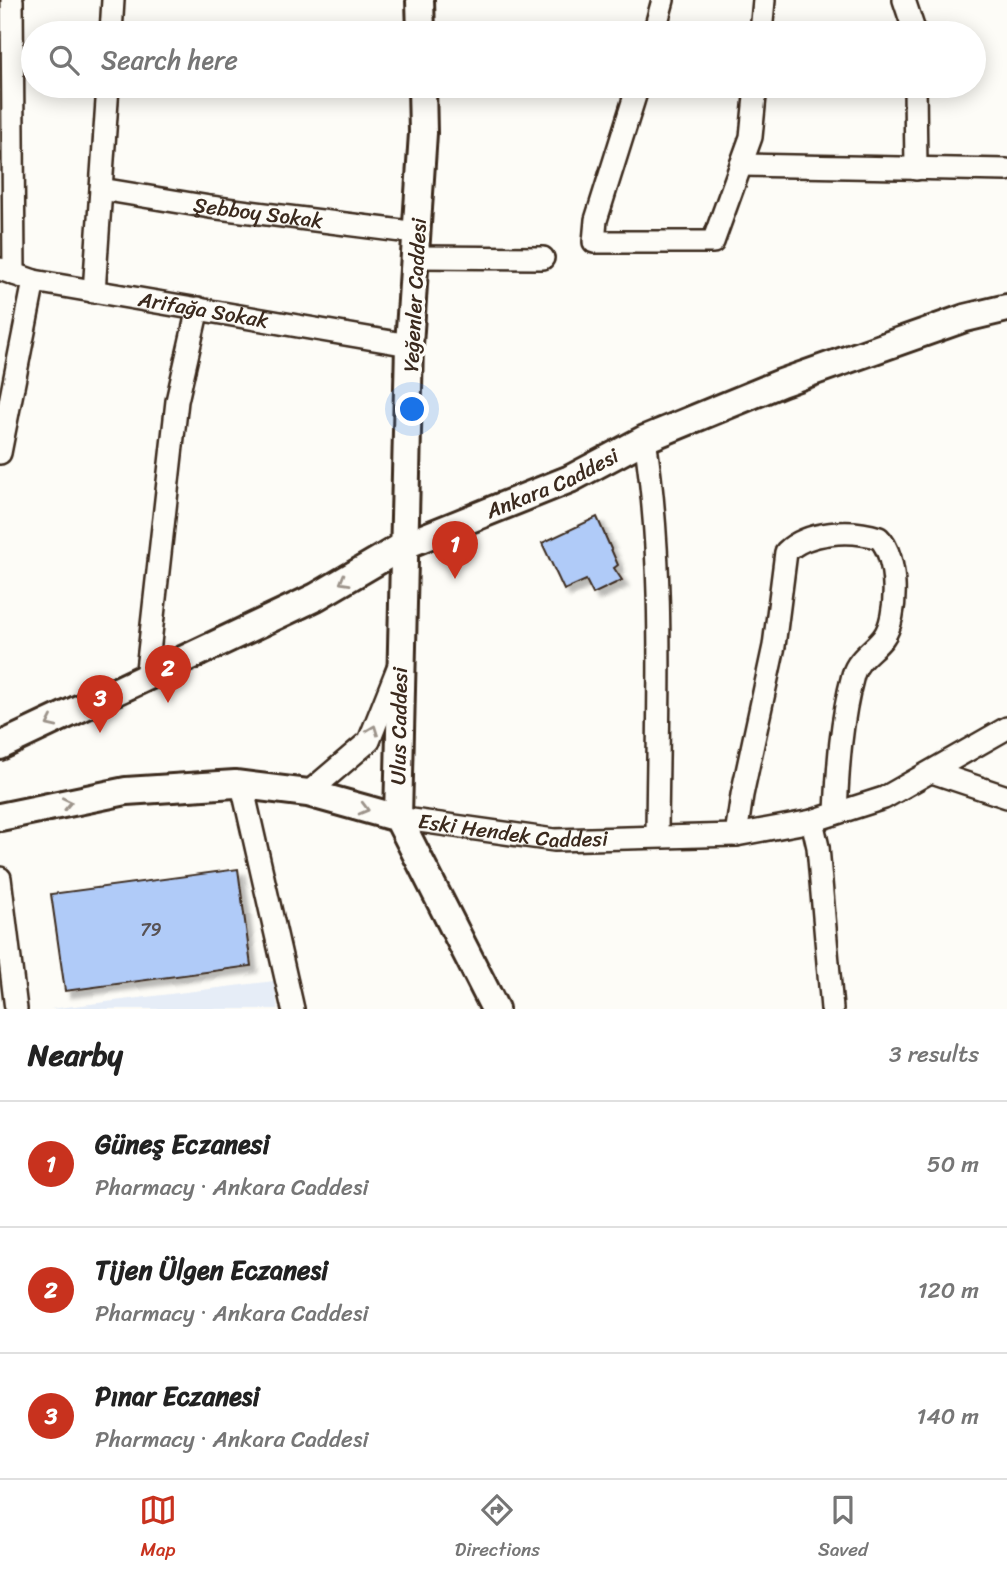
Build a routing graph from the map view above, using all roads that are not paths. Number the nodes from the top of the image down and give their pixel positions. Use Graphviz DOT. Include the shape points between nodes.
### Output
graph roads {
  1 [pos="12,0"];
  2 [pos="113,0"];
  3 [pos="420,0"];
  4 [pos="663,0"];
  5 [pos="764,0"];
  6 [pos="904,0"];
  7 [pos="112,21"];
  8 [pos="421,21"];
  9 [pos="657,21"];
  10 [pos="762,21"];
  11 [pos="911,21"];
  12 [pos="107,98"];
  13 [pos="422,98"];
  14 [pos="634,98"];
  15 [pos="755,98"];
  16 [pos="915,98"];
  17 [pos="741,165"];
  18 [pos="916,169"];
  19 [pos="1007,170"];
  20 [pos="101,188"];
  21 [pos="417,245"];
  22 [pos="543,258"];
  23 [pos="16,274"];
  24 [pos="94,292"];
  25 [pos="198,308"];
  26 [pos="1007,308"];
  27 [pos="409,345"];
  28 [pos="645,439"];
  29 [pos="0,453"];
  30 [pos="403,546"];
  31 [pos="399,664"];
  32 [pos="146,679"];
  33 [pos="1007,728"];
  34 [pos="0,746"];
  35 [pos="932,772"];
  36 [pos="242,785"];
  37 [pos="308,793"];
  38 [pos="1007,797"];
  39 [pos="836,813"];
  40 [pos="0,817"];
  41 [pos="398,818"];
  42 [pos="812,821"];
  43 [pos="736,835"];
  44 [pos="657,836"];
  45 [pos="0,878"];
  46 [pos="16,1009"];
  47 [pos="293,1009"];
  48 [pos="495,1009"];
  49 [pos="832,1009"];
  1 -- 23 [label="street"];
  2 -- 7 [label="street"];
  3 -- 8 [label="street"];
  4 -- 9 [label="street"];
  5 -- 10 [label="street"];
  6 -- 11 [label="street"];
  12 -- 20 [label="street"];
  13 -- 21 [label="street, Yeğenler Caddesi"];
  14 -- 17 [label="street" via="596,220 594,242 713,242"];
  15 -- 17 [label="street" via="751,137"];
  16 -- 18 [label="street"];
  17 -- 18 [label="street"];
  18 -- 19 [label="street"];
  20 -- 21 [label="street, Şebboy Sokak"];
  20 -- 24 [label="street"];
  21 -- 22 [label="street, Şebboy Sokak"];
  21 -- 27 [label="street, Yeğenler Caddesi"];
  23 -- 24 [label="street, Arifağa Sokak"];
  23 -- 29 [label="street"];
  24 -- 25 [label="street, Arifağa Sokak"];
  25 -- 27 [label="street, Arifağa Sokak"];
  25 -- 32 [label="street" via="177,401"];
  26 -- 28 [label="street, Ankara Caddesi" via="965,318 781,383"];
  27 -- 30 [label="street, Yeğenler Caddesi"];
  28 -- 30 [label="street, Ankara Caddesi" via="570,479"];
  28 -- 44 [label="street" via="654,497 659,590"];
  30 -- 31 [label="street, Ulus Caddesi"];
  30 -- 32 [label="street, Ankara Caddesi, one-way" via="316,597"];
  37 -- 31 [label="street, one-way" via="369,741"];
  31 -- 41 [label="street, Ulus Caddesi"];
  32 -- 34 [label="street, Ankara Caddesi, one-way"];
  33 -- 35 [label="street, Eski Hendek Caddesi"];
  35 -- 38 [label="street"];
  35 -- 39 [label="street, Eski Hendek Caddesi" via="884,799"];
  36 -- 37 [label="street, Eski Hendek Caddesi"];
  40 -- 36 [label="street, Eski Hendek Caddesi, one-way" via="126,790"];
  36 -- 47 [label="street"];
  37 -- 41 [label="street, Eski Hendek Caddesi, one-way"];
  39 -- 42 [label="street, Eski Hendek Caddesi"];
  39 -- 43 [label="street" via="849,693 856,667 884,638 891,621 894,567 890,551 879,538 847,533 807,538 786,552 774,646"];
  41 -- 44 [label="street, Eski Hendek Caddesi" via="554,841"];
  41 -- 48 [label="street, Ulus Caddesi"];
  42 -- 43 [label="street, Eski Hendek Caddesi"];
  42 -- 49 [label="street"];
  43 -- 44 [label="street, Eski Hendek Caddesi"];
  45 -- 46 [label="street"];
}
